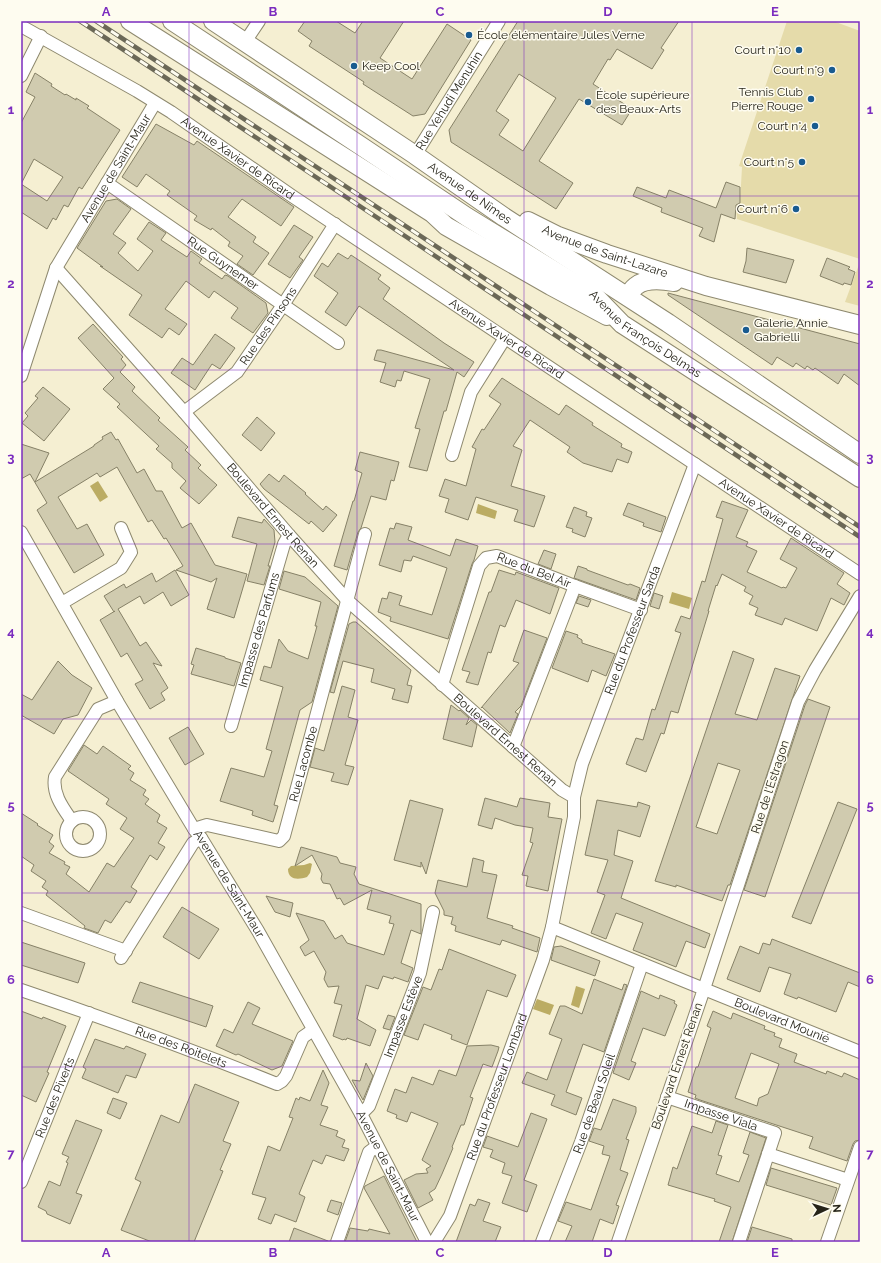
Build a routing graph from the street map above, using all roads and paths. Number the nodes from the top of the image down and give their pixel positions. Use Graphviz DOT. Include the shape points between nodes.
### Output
graph roads {
  1 [pos="130,21"];
  2 [pos="172,21"];
  3 [pos="213,21"];
  4 [pos="259,21"];
  5 [pos="499,21"];
  6 [pos="21,26"];
  7 [pos="41,36"];
  8 [pos="245,42"];
  9 [pos="21,76"];
  10 [pos="155,103"];
  11 [pos="415,155"];
  12 [pos="385,162"];
  13 [pos="107,183"];
  14 [pos="432,213"];
  15 [pos="467,217"];
  16 [pos="504,217"];
  17 [pos="335,224"];
  18 [pos="56,268"];
  19 [pos="706,286"];
  20 [pos="594,295"];
  21 [pos="627,296"];
  22 [pos="283,305"];
  23 [pos="622,324"];
  24 [pos="860,325"];
  25 [pos="505,338"];
  26 [pos="338,343"];
  27 [pos="21,376"];
  28 [pos="184,412"];
  29 [pos="860,454"];
  30 [pos="452,455"];
  31 [pos="696,464"];
  32 [pos="860,478"];
  33 [pos="121,528"];
  34 [pos="21,532"];
  35 [pos="365,534"];
  36 [pos="289,535"];
  37 [pos="860,574"];
  38 [pos="575,586"];
  39 [pos="860,596"];
  40 [pos="348,601"];
  41 [pos="62,603"];
  42 [pos="641,610"];
  43 [pos="442,684"];
  44 [pos="117,701"];
  45 [pos="231,726"];
  46 [pos="513,747"];
  47 [pos="574,797"];
  48 [pos="72,821"];
  49 [pos="198,833"];
  50 [pos="433,912"];
  51 [pos="21,913"];
  52 [pos="552,927"];
  53 [pos="642,964"];
  54 [pos="704,989"];
  55 [pos="21,990"];
  56 [pos="89,1013"];
  57 [pos="313,1030"];
  58 [pos="860,1052"];
  59 [pos="667,1097"];
  60 [pos="361,1114"];
  61 [pos="377,1146"];
  62 [pos="860,1147"];
  63 [pos="768,1154"];
  64 [pos="848,1180"];
  65 [pos="21,1182"];
  66 [pos="337,1242"];
  67 [pos="427,1242"];
  68 [pos="434,1242"];
  69 [pos="542,1242"];
  70 [pos="618,1242"];
  71 [pos="739,1242"];
  72 [pos="827,1242"];
  1 -- 14 [label="main road, Avenue de Nîmes"];
  2 -- 12 [label="main road, Avenue de Nîmes"];
  3 -- 8 [label="main road, Avenue de Nîmes"];
  4 -- 8 [label="street"];
  5 -- 11 [label="street, Rue Yehudi Menuhin"];
  6 -- 7 [label="street, Avenue de Saint-Maur"];
  7 -- 9 [label="street"];
  7 -- 10 [label="street, Avenue de Saint-Maur"];
  8 -- 11 [label="main road, Avenue de Nîmes"];
  10 -- 13 [label="street, Avenue de Saint-Maur"];
  10 -- 17 [label="street, Avenue Xavier de Ricard"];
  11 -- 12 [label="main road, Rue Yehudi Menuhin"];
  11 -- 16 [label="main road, Avenue de Nîmes"];
  12 -- 15 [label="main road, Avenue de Nîmes"];
  13 -- 18 [label="street, Avenue de Saint-Maur"];
  13 -- 22 [label="street, Rue Guynemer"];
  14 -- 15 [label="main road, Avenue de Nîmes"];
  14 -- 23 [label="main road, Avenue de Nîmes" via="446,226"];
  15 -- 20 [label="main road, Avenue de Nîmes"];
  16 -- 19 [label="main road, Avenue de Saint-Lazare" via="526,220 558,236 607,254"];
  16 -- 21 [label="main road, Avenue de Nîmes"];
  17 -- 22 [label="street, Rue des Pinsons"];
  17 -- 25 [label="street, Avenue Xavier de Ricard"];
  18 -- 27 [label="street, Avenue de Saint-Maur"];
  18 -- 28 [label="street, Boulevard Ernest Renan"];
  19 -- 21 [label="main road, Avenue de Saint-Lazare" via="661,280 647,281 636,286"];
  19 -- 24 [label="main road, Avenue de Saint-Lazare"];
  20 -- 21 [label="main road, Avenue François Delmas"];
  20 -- 23 [label="main road, Avenue François Delmas"];
  21 -- 29 [label="main road, Avenue François Delmas"];
  22 -- 26 [label="street, Rue Guynemer"];
  22 -- 28 [label="street, Rue des Pinsons" via="237,372"];
  23 -- 32 [label="main road, Avenue François Delmas"];
  25 -- 30 [label="street" via="471,392"];
  25 -- 31 [label="street, Avenue Xavier de Ricard"];
  28 -- 36 [label="street, Boulevard Ernest Renan"];
  31 -- 37 [label="street, Avenue Xavier de Ricard"];
  31 -- 42 [label="street, Rue du Professeur Sarda"];
  33 -- 41 [label="street" via="131,552 121,568"];
  34 -- 41 [label="street, Avenue de Saint-Maur"];
  35 -- 40 [label="street"];
  36 -- 40 [label="street, Boulevard Ernest Renan"];
  36 -- 45 [label="street, Impasse des Parfums" via="284,544"];
  38 -- 42 [label="street, Rue du Bel Air"];
  38 -- 43 [label="street, Rue du Bel Air" via="497,556 486,558 479,566"];
  38 -- 46 [label="street"];
  39 -- 54 [label="street, Rue de l'Estragon" via="798,702"];
  40 -- 43 [label="street, Boulevard Ernest Renan"];
  40 -- 49 [label="street, Rue Lacombe" via="284,836 279,841 207,825"];
  41 -- 44 [label="street, Avenue de Saint-Maur"];
  42 -- 47 [label="street, Rue du Professeur Sarda" via="582,764"];
  43 -- 46 [label="street, Boulevard Ernest Renan"];
  44 -- 48 [label="street" via="98,709 55,778 54,784 60,803"];
  44 -- 49 [label="street, Avenue de Saint-Maur"];
  46 -- 47 [label="street, Boulevard Ernest Renan" via="562,790"];
  47 -- 52 [label="street" via="574,817"];
  49 -- 51 [label="street" via="123,955"];
  49 -- 57 [label="street, Avenue de Saint-Maur" via="258,931"];
  50 -- 60 [label="street, Impasse Estève" via="420,972 370,1106"];
  52 -- 53 [label="street, Boulevard Ernest Renan"];
  52 -- 68 [label="street, Rue du Professeur Lombard" via="543,960 450,1216"];
  53 -- 54 [label="street, Boulevard Ernest Renan"];
  53 -- 69 [label="street, Rue de Beau Soleil" via="581,1142"];
  54 -- 58 [label="street, Boulevard Mounié"];
  54 -- 59 [label="street, Boulevard Ernest Renan"];
  55 -- 56 [label="street, Rue des Roitelets"];
  56 -- 57 [label="street, Rue des Roitelets" via="277,1084 286,1076 303,1037"];
  56 -- 65 [label="street, Rue des Piverts"];
  57 -- 60 [label="street, Avenue de Saint-Maur"];
  59 -- 63 [label="street, Impasse Viala" via="775,1133"];
  59 -- 70 [label="street, Boulevard Ernest Renan"];
  60 -- 61 [label="street, Avenue de Saint-Maur"];
  61 -- 66 [label="street" via="369,1152"];
  61 -- 67 [label="street, Avenue de Saint-Maur"];
  62 -- 64 [label="street"];
  63 -- 64 [label="street"];
  63 -- 71 [label="street"];
  64 -- 72 [label="street"];
}
